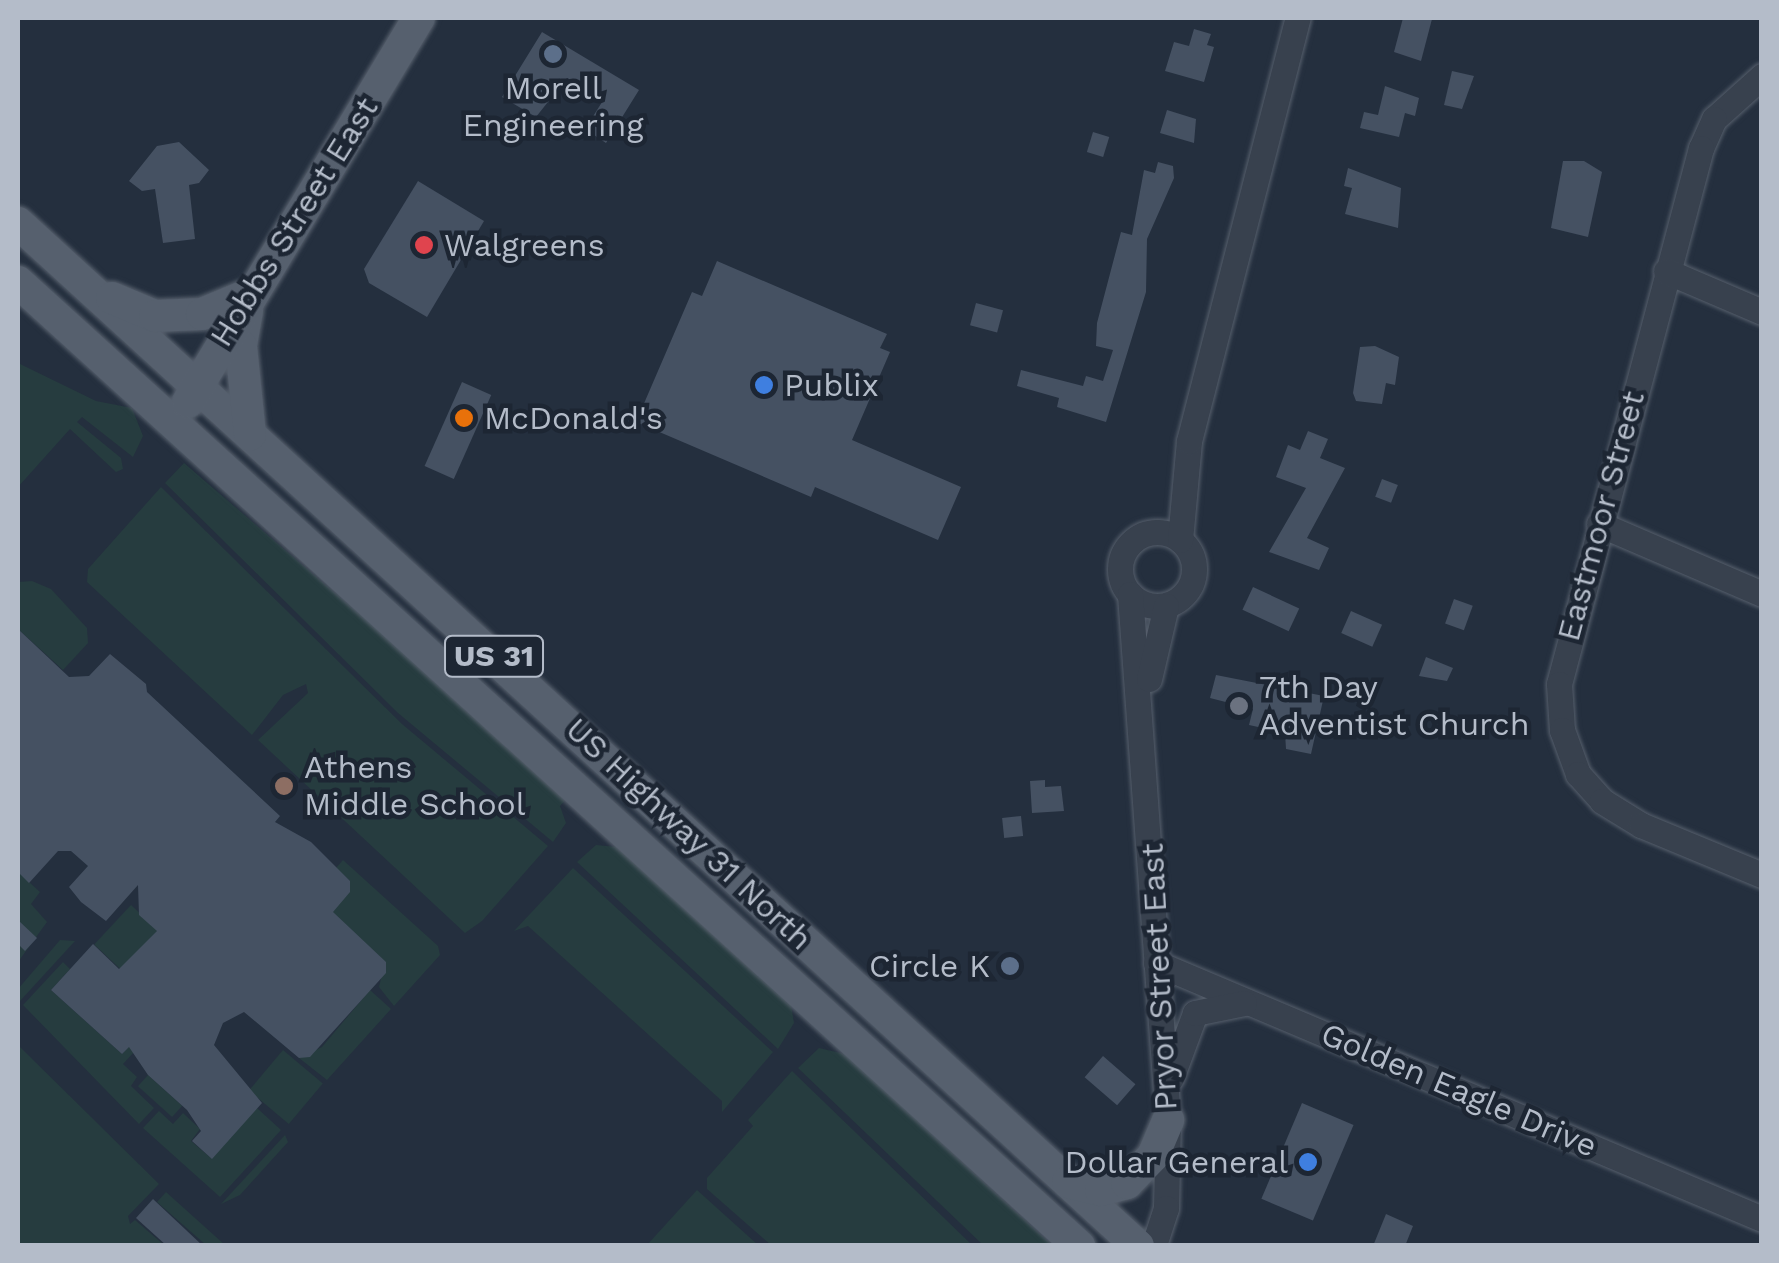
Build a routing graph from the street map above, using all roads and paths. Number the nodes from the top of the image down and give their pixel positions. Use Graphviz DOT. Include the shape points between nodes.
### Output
graph roads {
  1 [pos="419,18"];
  2 [pos="1298,18"];
  3 [pos="1762,76"];
  4 [pos="18,223"];
  5 [pos="1666,271"];
  6 [pos="18,282"];
  7 [pos="90,288"];
  8 [pos="250,294"];
  9 [pos="1762,312"];
  10 [pos="194,383"];
  11 [pos="179,430"];
  12 [pos="250,435"];
  13 [pos="1189,441"];
  14 [pos="1599,524"];
  15 [pos="1136,539"];
  16 [pos="1180,540"];
  17 [pos="1130,594"];
  18 [pos="1762,594"];
  19 [pos="1166,606"];
  20 [pos="1142,708"];
  21 [pos="1762,875"];
  22 [pos="1156,963"];
  23 [pos="1251,1002"];
  24 [pos="1167,1109"];
  25 [pos="1068,1182"];
  26 [pos="1762,1219"];
  27 [pos="1079,1246"];
  28 [pos="1138,1246"];
  29 [pos="1154,1246"];
  1 -- 8 [label="main road, Hobbs Street East"];
  2 -- 13 [label="street"];
  3 -- 5 [label="street, Eastmoor Street" via="1714,118"];
  4 -- 7 [label="main road, US 31"];
  5 -- 9 [label="street"];
  5 -- 14 [label="street, Eastmoor Street"];
  6 -- 11 [label="main road, US 31"];
  7 -- 8 [label="main road" via="155,316 202,314"];
  7 -- 10 [label="main road, US 31"];
  8 -- 10 [label="main road, Hobbs Street East"];
  8 -- 12 [label="main road" via="240,346"];
  10 -- 11 [label="main road, Hobbs Street East"];
  10 -- 12 [label="main road, US Highway 31 North / US 31"];
  11 -- 27 [label="main road, US Highway 31 North / US 31"];
  12 -- 25 [label="main road, US Highway 31 North / US 31"];
  13 -- 15 [label="street" via="1160,513"];
  13 -- 16 [label="street"];
  14 -- 18 [label="street"];
  14 -- 21 [label="street, Eastmoor Street" via="1559,684 1562,730 1578,774 1602,801 1641,825"];
  15 -- 16 [label="street" via="1158,532"];
  15 -- 17 [label="street" via="1120,568"];
  16 -- 19 [label="street" via="1192,556 1194,577 1184,595"];
  17 -- 19 [label="street" via="1146,605"];
  17 -- 20 [label="street, Pryor Street East"];
  19 -- 20 [label="street, Pryor Street East"];
  20 -- 22 [label="street, Pryor Street East"];
  22 -- 23 [label="street, Golden Eagle Drive"];
  22 -- 24 [label="street, Pryor Street East"];
  23 -- 24 [label="street" via="1195,1013 1182,1034"];
  23 -- 26 [label="street, Golden Eagle Drive"];
  24 -- 25 [label="main road" via="1153,1156 1127,1183 1101,1190"];
  24 -- 29 [label="street, Pryor Street East" via="1165,1210"];
  25 -- 28 [label="main road, US Highway 31 North / US 31"];
}
